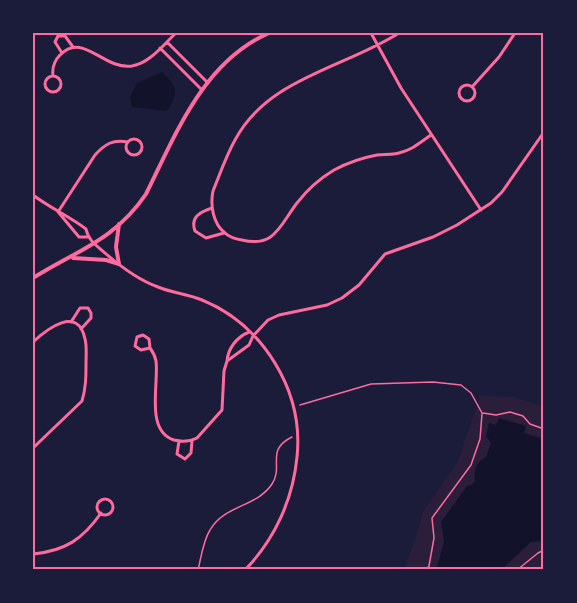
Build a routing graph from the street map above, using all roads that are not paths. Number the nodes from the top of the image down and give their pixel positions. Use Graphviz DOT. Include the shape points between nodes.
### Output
graph roads {
  1 [pos="176,33"];
  2 [pos="269,33"];
  3 [pos="371,33"];
  4 [pos="399,33"];
  5 [pos="515,33"];
  6 [pos="167,42"];
  7 [pos="73,46"];
  8 [pos="378,46"];
  9 [pos="160,48"];
  10 [pos="62,53"];
  11 [pos="53,76"];
  12 [pos="208,82"];
  13 [pos="472,87"];
  14 [pos="201,89"];
  15 [pos="544,132"];
  16 [pos="431,135"];
  17 [pos="128,142"];
  18 [pos="33,195"];
  19 [pos="212,208"];
  20 [pos="481,210"];
  21 [pos="58,212"];
  22 [pos="119,225"];
  23 [pos="224,233"];
  24 [pos="88,237"];
  25 [pos="95,244"];
  26 [pos="72,258"];
  27 [pos="119,264"];
  28 [pos="33,278"];
  29 [pos="71,322"];
  30 [pos="81,329"];
  31 [pos="249,332"];
  32 [pos="253,336"];
  33 [pos="33,342"];
  34 [pos="150,348"];
  35 [pos="227,361"];
  36 [pos="179,441"];
  37 [pos="192,441"];
  38 [pos="33,448"];
  39 [pos="100,513"];
  40 [pos="33,554"];
  41 [pos="245,570"];
  1 -- 6 [label="street"];
  2 -- 12 [label="main road" via="239,51"];
  3 -- 8 [label="street"];
  4 -- 8 [label="street"];
  5 -- 13 [label="street"];
  6 -- 9 [label="street"];
  6 -- 12 [label="street"];
  7 -- 9 [label="street" via="123,67 140,64"];
  7 -- 10 [label="street"];
  7 -- 10 [label="street" via="65,36 58,36 55,42"];
  8 -- 16 [label="street"];
  8 -- 19 [label="street" via="280,90 268,100 235,140 213,191"];
  9 -- 14 [label="street"];
  10 -- 11 [label="street" via="52,68"];
  11 -- 11 [label="street" via="45,85 55,92 61,82"];
  12 -- 14 [label="main road"];
  13 -- 13 [label="street" via="463,86 461,97 472,98"];
  14 -- 22 [label="main road" via="146,194"];
  15 -- 20 [label="street" via="502,192"];
  16 -- 20 [label="street"];
  16 -- 23 [label="street" via="398,154 350,162 320,179 269,238 250,242"];
  17 -- 17 [label="street" via="129,152 134,155 141,151 142,144 137,139"];
  17 -- 21 [label="street" via="109,142 102,147"];
  18 -- 21 [label="street"];
  19 -- 23 [label="street"];
  19 -- 23 [label="street" via="196,215 195,231 206,238"];
  20 -- 32 [label="street" via="433,237 385,254 359,285 342,298 279,315 268,320"];
  21 -- 24 [label="street" via="86,229"];
  21 -- 24 [label="street" via="79,237"];
  22 -- 25 [label="main road"];
  22 -- 27 [label="main road"];
  24 -- 25 [label="street"];
  25 -- 26 [label="main road"];
  25 -- 27 [label="street"];
  26 -- 27 [label="main road"];
  26 -- 28 [label="main road"];
  27 -- 31 [label="street" via="157,287 202,300 231,315"];
  29 -- 30 [label="street"];
  29 -- 30 [label="street" via="80,308 88,308 91,318"];
  29 -- 33 [label="street" via="58,323"];
  30 -- 38 [label="street" via="86,342 82,401"];
  31 -- 32 [label="street"];
  31 -- 35 [label="street" via="236,340"];
  32 -- 35 [label="street" via="249,345"];
  32 -- 41 [label="street" via="285,383 297,421 298,447 296,475 283,515"];
  34 -- 34 [label="street" via="146,336 135,339 139,349"];
  34 -- 36 [label="street" via="156,363 155,406 159,426 166,438"];
  35 -- 37 [label="street" via="222,410"];
  36 -- 37 [label="street"];
  36 -- 37 [label="street" via="177,453 185,459 191,453"];
  39 -- 39 [label="street" via="110,512 110,501 98,502"];
  39 -- 40 [label="street" via="90,530 71,543"];
}
